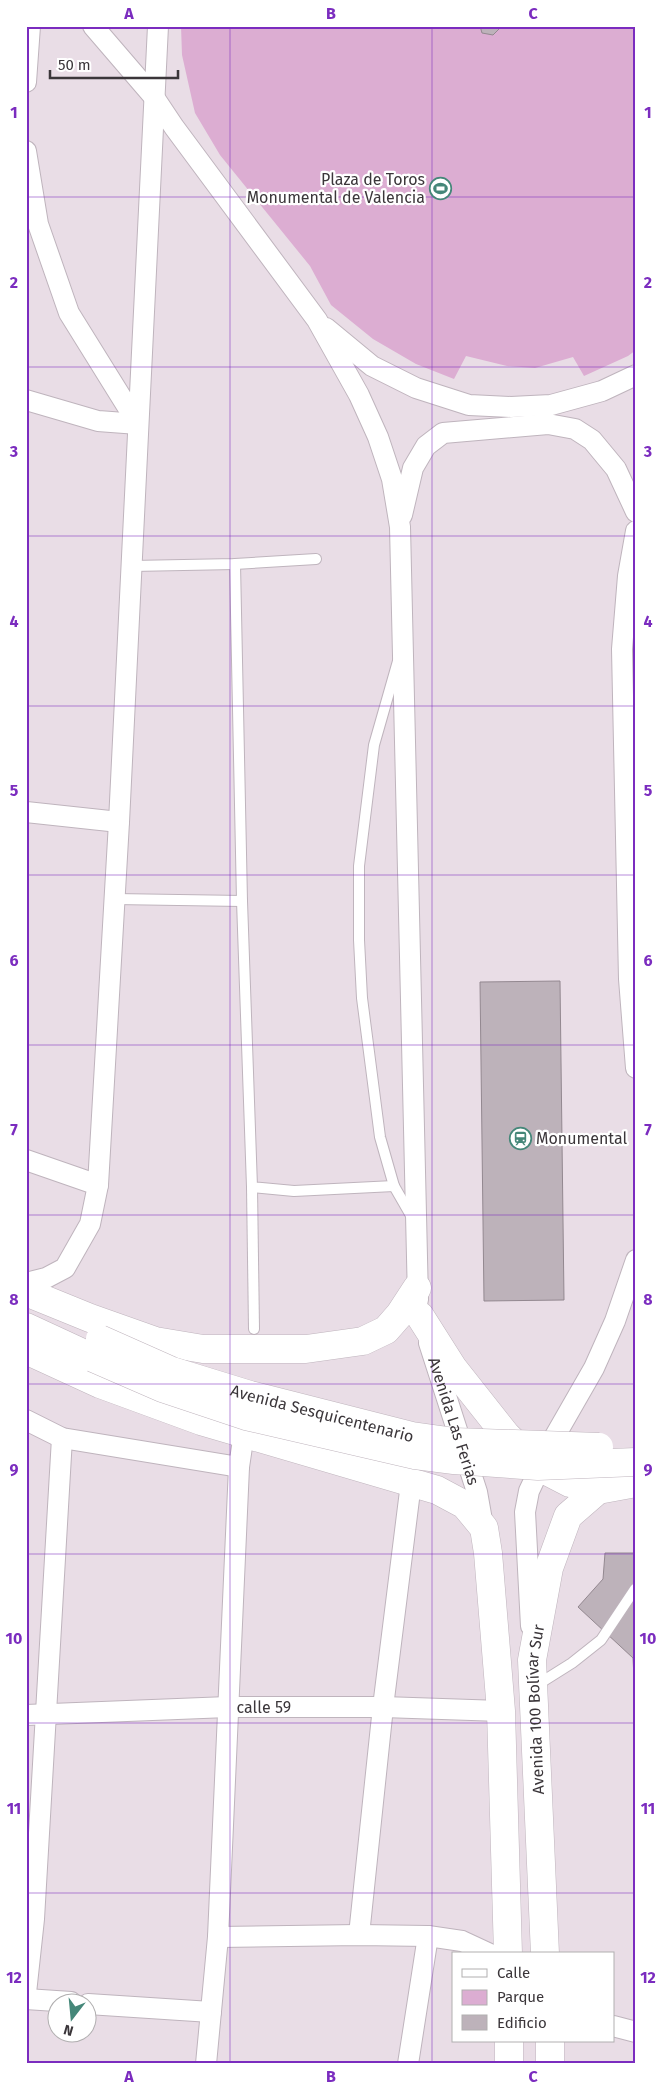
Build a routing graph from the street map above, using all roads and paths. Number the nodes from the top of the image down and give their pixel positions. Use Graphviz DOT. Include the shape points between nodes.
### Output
graph roads {
  1 [pos="30,26"];
  2 [pos="93,26"];
  3 [pos="158,26"];
  4 [pos="26,82"];
  5 [pos="154,97"];
  6 [pos="26,150"];
  7 [pos="317,320"];
  8 [pos="636,375"];
  9 [pos="26,400"];
  10 [pos="138,424"];
  11 [pos="636,512"];
  12 [pos="400,527"];
  13 [pos="636,531"];
  14 [pos="316,559"];
  15 [pos="234,564"];
  16 [pos="132,566"];
  17 [pos="628,576"];
  18 [pos="636,609"];
  19 [pos="403,643"];
  20 [pos="26,812"];
  21 [pos="119,822"];
  22 [pos="115,899"];
  23 [pos="242,901"];
  24 [pos="636,1068"];
  25 [pos="26,1160"];
  26 [pos="98,1185"];
  27 [pos="394,1186"];
  28 [pos="252,1187"];
  29 [pos="416,1225"];
  30 [pos="636,1260"];
  31 [pos="26,1283"];
  32 [pos="416,1288"];
  33 [pos="26,1292"];
  34 [pos="26,1302"];
  35 [pos="420,1316"];
  36 [pos="26,1327"];
  37 [pos="254,1329"];
  38 [pos="97,1349"];
  39 [pos="26,1350"];
  40 [pos="26,1420"];
  41 [pos="244,1433"];
  42 [pos="62,1438"];
  43 [pos="636,1444"];
  44 [pos="636,1462"];
  45 [pos="239,1467"];
  46 [pos="539,1467"];
  47 [pos="411,1483"];
  48 [pos="636,1483"];
  49 [pos="598,1490"];
  50 [pos="484,1528"];
  51 [pos="635,1589"];
  52 [pos="533,1674"];
  53 [pos="228,1707"];
  54 [pos="383,1707"];
  55 [pos="501,1711"];
  56 [pos="47,1714"];
  57 [pos="26,1715"];
  58 [pos="359,1935"];
  59 [pos="428,1936"];
  60 [pos="218,1937"];
  61 [pos="486,1952"];
  62 [pos="508,1952"];
  63 [pos="545,1952"];
  64 [pos="26,1993"];
  65 [pos="26,1999"];
  66 [pos="48,2000"];
  67 [pos="98,2005"];
  68 [pos="211,2012"];
  69 [pos="614,2026"];
  70 [pos="636,2032"];
  71 [pos="509,2042"];
  72 [pos="206,2064"];
  73 [pos="408,2064"];
  74 [pos="510,2064"];
  1 -- 4 [label="street"];
  2 -- 5 [label="street"];
  3 -- 5 [label="street"];
  5 -- 7 [label="street"];
  5 -- 10 [label="street"];
  6 -- 10 [label="street" via="38,224 70,313"];
  7 -- 8 [label="street" via="372,366 416,388 469,405 551,405 602,392"];
  7 -- 12 [label="street" via="360,395 378,437 392,479"];
  9 -- 10 [label="street" via="98,421"];
  10 -- 16 [label="street"];
  11 -- 12 [label="street" via="616,469 592,440 575,429 548,424 442,433 426,446 413,468"];
  12 -- 19 [label="street, Avenida Las Ferias"];
  13 -- 17 [label="street"];
  14 -- 15 [label="lane"];
  15 -- 16 [label="lane"];
  15 -- 23 [label="lane"];
  16 -- 21 [label="street"];
  17 -- 18 [label="lane"];
  17 -- 24 [label="street" via="622,649 629,979"];
  19 -- 27 [label="lane" via="374,745 360,866 362,998 380,1136"];
  19 -- 29 [label="street, Avenida Las Ferias"];
  20 -- 21 [label="street"];
  21 -- 22 [label="street"];
  22 -- 23 [label="lane"];
  22 -- 26 [label="street"];
  23 -- 28 [label="lane"];
  25 -- 26 [label="street"];
  26 -- 31 [label="street" via="90,1224 65,1268 46,1278"];
  27 -- 28 [label="lane" via="294,1191"];
  27 -- 29 [label="lane"];
  28 -- 37 [label="lane"];
  29 -- 32 [label="street, Avenida Las Ferias"];
  30 -- 46 [label="street" via="615,1321 594,1368"];
  32 -- 33 [label="street" via="386,1330 363,1341 297,1349 203,1349 155,1340"];
  32 -- 35 [label="street, Avenida Las Ferias"];
  34 -- 38 [label="street, Avenida Sesquicentenario"];
  35 -- 46 [label="street" via="474,1395 506,1435"];
  35 -- 50 [label="street, Avenida Las Ferias" via="477,1492"];
  36 -- 38 [label="street, Avenida Sesquicentenario"];
  38 -- 43 [label="street, Avenida Sesquicentenario, bridge" via="250,1395 412,1436 455,1442 553,1446"];
  38 -- 44 [label="street, Avenida Sesquicentenario, bridge" via="162,1388 246,1416 415,1455 538,1466"];
  39 -- 41 [label="street" via="100,1384"];
  40 -- 42 [label="street"];
  41 -- 45 [label="street"];
  41 -- 47 [label="street"];
  42 -- 45 [label="street"];
  42 -- 56 [label="street"];
  45 -- 53 [label="street"];
  46 -- 49 [label="street" via="570,1483"];
  46 -- 52 [label="street, Avenida 100 Bolívar Sur" via="525,1512"];
  47 -- 50 [label="street" via="437,1490 465,1505"];
  47 -- 54 [label="street"];
  48 -- 49 [label="street"];
  49 -- 52 [label="street" via="568,1516 549,1568"];
  50 -- 55 [label="street, Avenida 100 Bolívar Sur"];
  51 -- 52 [label="lane" via="601,1640 572,1663"];
  52 -- 63 [label="street, Avenida 100 Bolívar Sur"];
  53 -- 54 [label="street, calle 59"];
  53 -- 56 [label="street, calle 59"];
  53 -- 60 [label="street"];
  54 -- 55 [label="street, calle 59"];
  54 -- 58 [label="street"];
  55 -- 62 [label="street, Avenida 100 Bolívar Sur"];
  56 -- 57 [label="street, calle 59"];
  56 -- 64 [label="street"];
  58 -- 59 [label="street"];
  58 -- 60 [label="street"];
  59 -- 61 [label="street" via="462,1941"];
  59 -- 73 [label="street"];
  60 -- 68 [label="street"];
  65 -- 66 [label="street"];
  67 -- 68 [label="street"];
  68 -- 72 [label="street"];
  69 -- 70 [label="street"];
  71 -- 74 [label="street"];
}
